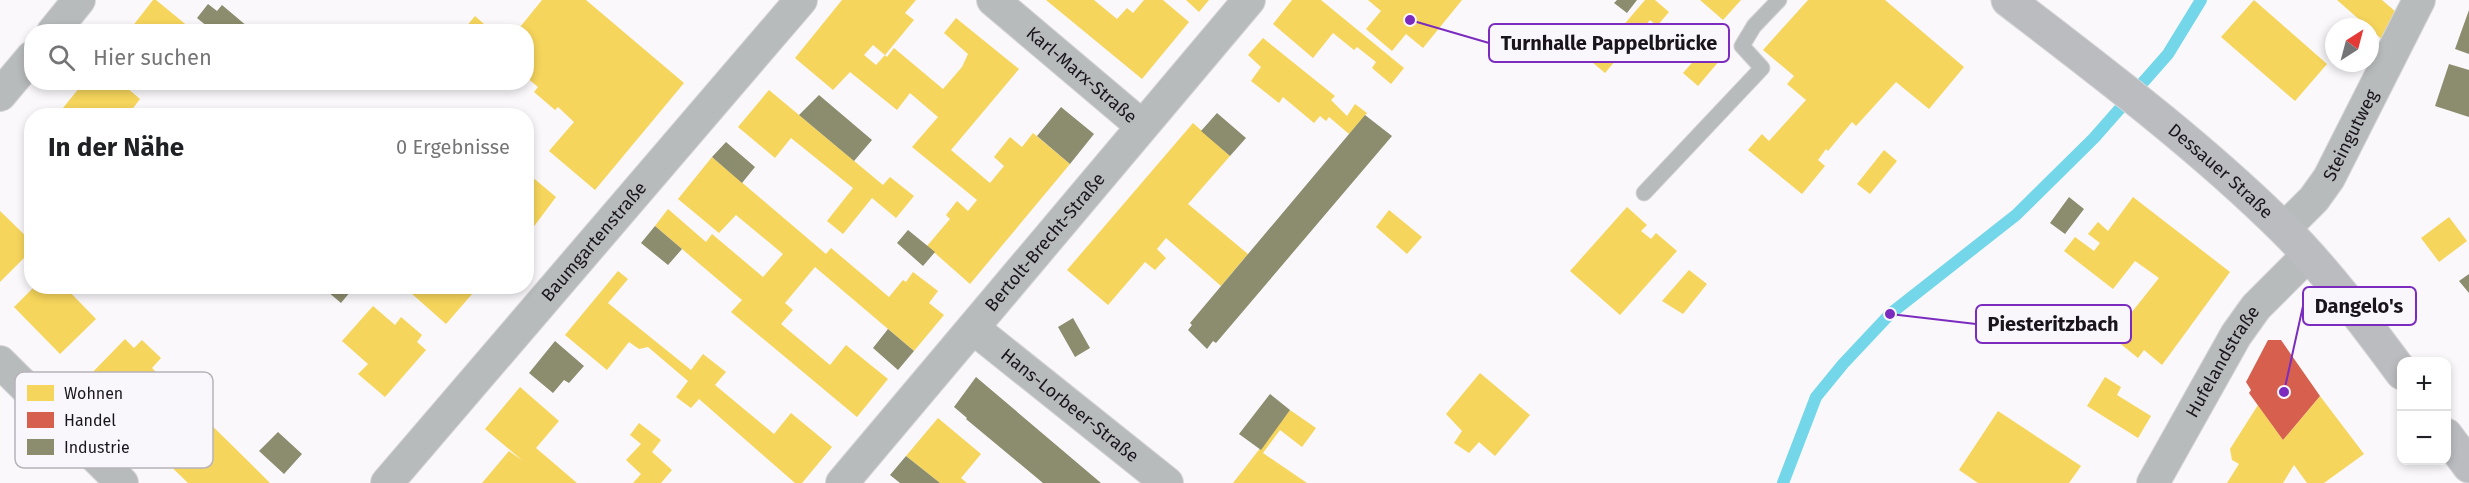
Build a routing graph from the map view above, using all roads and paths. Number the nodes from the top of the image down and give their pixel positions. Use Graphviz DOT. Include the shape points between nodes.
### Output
graph roads {
  1 [pos="79,0"];
  2 [pos="801,0"];
  3 [pos="993,0"];
  4 [pos="1249,0"];
  5 [pos="1779,0"];
  6 [pos="2008,0"];
  7 [pos="2419,0"];
  8 [pos="60,24"];
  9 [pos="24,66"];
  10 [pos="0,95"];
  11 [pos="1142,126"];
  12 [pos="1644,193"];
  13 [pos="2284,229"];
  14 [pos="2308,255"];
  15 [pos="973,328"];
  16 [pos="0,362"];
  17 [pos="2397,366"];
  18 [pos="15,377"];
  19 [pos="2451,442"];
  20 [pos="2469,466"];
  21 [pos="107,468"];
  22 [pos="122,483"];
  23 [pos="387,483"];
  24 [pos="842,483"];
  25 [pos="1167,483"];
  26 [pos="2152,483"];
  1 -- 8 [label="street"];
  2 -- 23 [label="street, Baumgartenstraße"];
  3 -- 11 [label="street, Karl-Marx-Straße"];
  4 -- 11 [label="street, Bertolt-Brecht-Straße"];
  5 -- 12 [label="lane" via="1754,26 1742,46 1762,68"];
  6 -- 13 [label="main road, Dessauer Straße" via="2218,168"];
  7 -- 13 [label="street, Steingutweg" via="2329,178"];
  9 -- 10 [label="street"];
  11 -- 15 [label="street, Bertolt-Brecht-Straße"];
  13 -- 14 [label="main road, Dessauer Straße"];
  14 -- 17 [label="main road, Dessauer Straße"];
  14 -- 26 [label="street, Hufelandstraße" via="2256,307 2236,335"];
  15 -- 24 [label="street, Bertolt-Brecht-Straße"];
  15 -- 25 [label="street, Hans-Lorbeer-Straße"];
  16 -- 18 [label="street"];
  19 -- 20 [label="main road"];
  21 -- 22 [label="street"];
}
